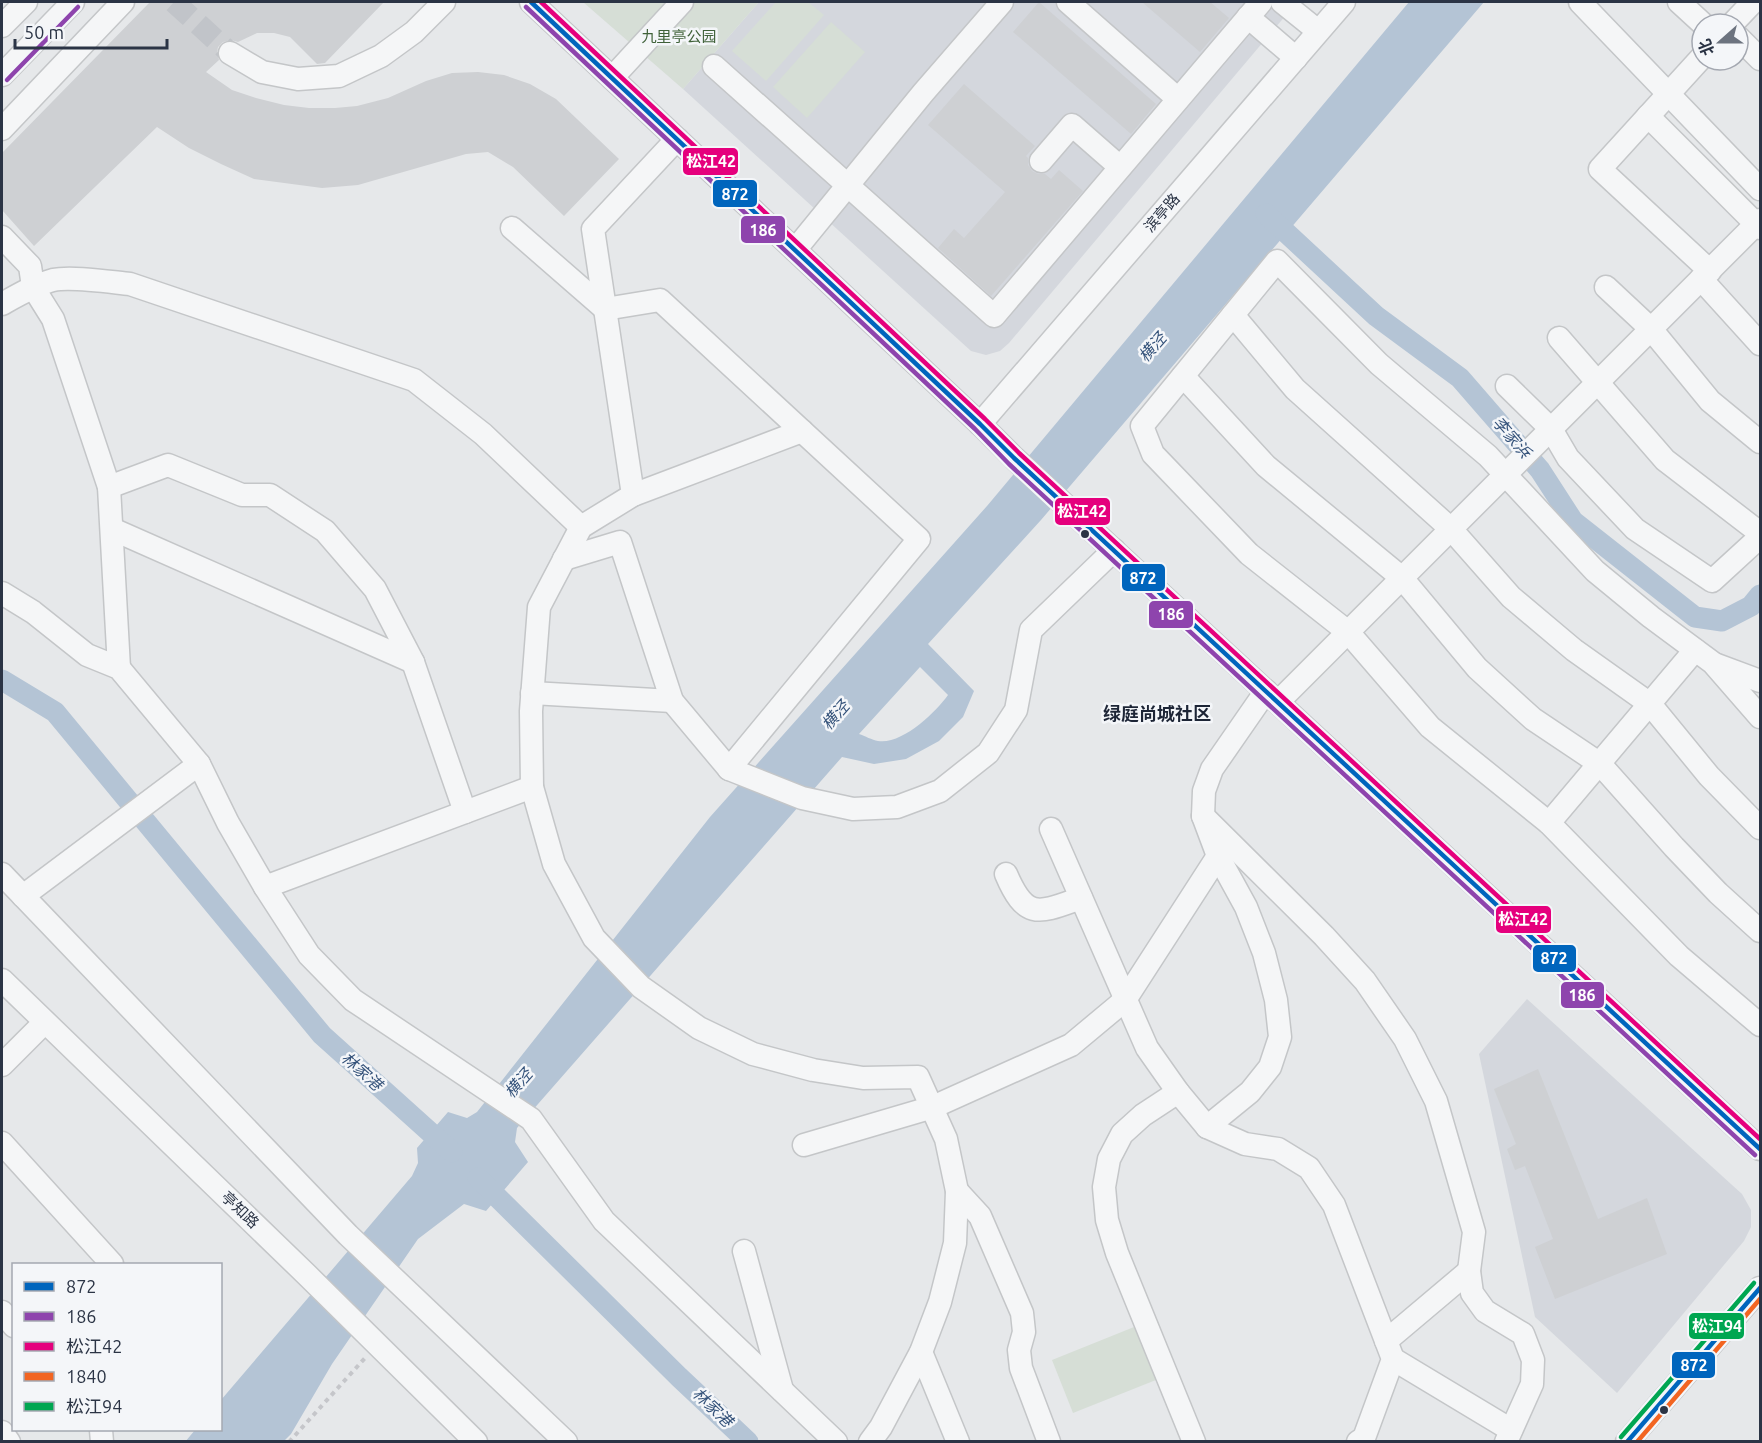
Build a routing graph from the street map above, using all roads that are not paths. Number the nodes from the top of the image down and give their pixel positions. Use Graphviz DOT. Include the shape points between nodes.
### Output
graph roads {
  1 [pos="26,2"];
  2 [pos="74,2"];
  3 [pos="123,2"];
  4 [pos="531,2"];
  5 [pos="682,2"];
  6 [pos="1002,2"];
  7 [pos="1068,2"];
  8 [pos="1282,2"];
  9 [pos="1344,2"];
  10 [pos="1580,2"];
  11 [pos="1678,2"];
  12 [pos="438,3"];
  13 [pos="1249,9"];
  14 [pos="1690,12"];
  15 [pos="2,26"];
  16 [pos="1318,32"];
  17 [pos="1750,48"];
  18 [pos="230,53"];
  19 [pos="1296,58"];
  20 [pos="1761,59"];
  21 [pos="714,66"];
  22 [pos="1690,70"];
  23 [pos="2,75"];
  24 [pos="612,78"];
  25 [pos="1669,94"];
  26 [pos="1178,99"];
  27 [pos="1648,116"];
  28 [pos="2,129"];
  29 [pos="677,139"];
  30 [pos="1041,160"];
  31 [pos="1120,167"];
  32 [pos="848,186"];
  33 [pos="1761,189"];
  34 [pos="1759,224"];
  35 [pos="512,228"];
  36 [pos="2,237"];
  37 [pos="795,250"];
  38 [pos="1705,275"];
  39 [pos="1606,287"];
  40 [pos="13,293"];
  41 [pos="605,309"];
  42 [pos="1233,315"];
  43 [pos="1651,329"];
  44 [pos="1559,338"];
  45 [pos="1761,344"];
  46 [pos="1183,376"];
  47 [pos="1599,381"];
  48 [pos="1507,387"];
  49 [pos="980,424"];
  50 [pos="1551,429"];
  51 [pos="802,431"];
  52 [pos="1761,442"];
  53 [pos="1505,475"];
  54 [pos="109,487"];
  55 [pos="633,495"];
  56 [pos="581,527"];
  57 [pos="112,529"];
  58 [pos="1451,529"];
  59 [pos="1761,535"];
  60 [pos="1114,550"];
  61 [pos="564,559"];
  62 [pos="1402,578"];
  63 [pos="2,593"];
  64 [pos="1348,632"];
  65 [pos="1704,657"];
  66 [pos="413,662"];
  67 [pos="119,668"];
  68 [pos="1761,681"];
  69 [pos="532,693"];
  70 [pos="1272,696"];
  71 [pos="672,701"];
  72 [pos="1650,704"];
  73 [pos="1761,717"];
  74 [pos="200,764"];
  75 [pos="1600,764"];
  76 [pos="729,769"];
  77 [pos="532,787"];
  78 [pos="465,812"];
  79 [pos="1203,816"];
  80 [pos="1549,824"];
  81 [pos="1761,828"];
  82 [pos="1051,829"];
  83 [pos="1218,856"];
  84 [pos="2,874"];
  85 [pos="1006,874"];
  86 [pos="265,887"];
  87 [pos="23,896"];
  88 [pos="1081,898"];
  89 [pos="1761,931"];
  90 [pos="2,980"];
  91 [pos="1125,1000"];
  92 [pos="45,1023"];
  93 [pos="1761,1025"];
  94 [pos="2,1065"];
  95 [pos="1178,1092"];
  96 [pos="933,1107"];
  97 [pos="1207,1127"];
  98 [pos="2,1143"];
  99 [pos="804,1145"];
  100 [pos="1761,1149"];
  101 [pos="957,1191"];
  102 [pos="744,1251"];
  103 [pos="111,1263"];
  104 [pos="1470,1271"];
  105 [pos="1761,1288"];
  106 [pos="2,1312"];
  107 [pos="12,1324"];
  108 [pos="1390,1350"];
  109 [pos="921,1352"];
  110 [pos="783,1391"];
  111 [pos="2,1432"];
  112 [pos="1509,1436"];
  113 [pos="1363,1440"];
  114 [pos="9,1442"];
  115 [pos="476,1442"];
  116 [pos="566,1442"];
  117 [pos="836,1442"];
  118 [pos="870,1442"];
  119 [pos="958,1442"];
  120 [pos="1049,1442"];
  121 [pos="1194,1442"];
  122 [pos="1627,1442"];
  1 -- 15 [label="street"];
  2 -- 23 [label="street"];
  3 -- 28 [label="street"];
  4 -- 24 [label="street"];
  5 -- 24 [label="street"];
  6 -- 32 [label="street"];
  7 -- 26 [label="street"];
  8 -- 16 [label="street"];
  9 -- 16 [label="street, 滨亭路"];
  10 -- 25 [label="street"];
  11 -- 14 [label="street"];
  12 -- 18 [label="street" via="414,32 381,56 339,76 298,79 262,72"];
  13 -- 19 [label="street"];
  13 -- 26 [label="street"];
  16 -- 19 [label="street, 滨亭路"];
  17 -- 20 [label="street"];
  19 -- 49 [label="street, 滨亭路"];
  21 -- 32 [label="street"];
  22 -- 25 [label="street"];
  24 -- 29 [label="street"];
  25 -- 27 [label="street"];
  25 -- 33 [label="street"];
  26 -- 31 [label="street"];
  27 -- 34 [label="street"];
  27 -- 38 [label="street" via="1600,169"];
  29 -- 37 [label="street"];
  29 -- 41 [label="street" via="593,230"];
  30 -- 31 [label="street" via="1072,125"];
  31 -- 32 [label="street" via="994,316"];
  32 -- 37 [label="street"];
  34 -- 38 [label="street"];
  35 -- 41 [label="street"];
  36 -- 40 [label="street" via="30,266"];
  37 -- 49 [label="street"];
  38 -- 43 [label="street"];
  38 -- 45 [label="street"];
  39 -- 43 [label="street"];
  40 -- 54 [label="street" via="53,319"];
  40 -- 56 [label="street" via="56,279 130,284 414,380 483,434"];
  41 -- 51 [label="street" via="660,300"];
  41 -- 55 [label="street"];
  42 -- 46 [label="street"];
  42 -- 53 [label="street" via="1277,261 1379,364 1488,456"];
  42 -- 58 [label="street" via="1295,389"];
  43 -- 47 [label="street"];
  43 -- 52 [label="street" via="1710,400"];
  44 -- 47 [label="street"];
  46 -- 62 [label="street" via="1266,466"];
  46 -- 64 [label="street" via="1143,426 1153,454 1249,554"];
  47 -- 50 [label="street"];
  47 -- 59 [label="street" via="1665,460"];
  48 -- 50 [label="street"];
  49 -- 60 [label="street"];
  50 -- 53 [label="street"];
  50 -- 59 [label="street" via="1568,458 1635,529 1712,580"];
  51 -- 55 [label="street"];
  51 -- 76 [label="street" via="919,539"];
  53 -- 58 [label="street"];
  53 -- 65 [label="street" via="1595,571"];
  54 -- 57 [label="street"];
  54 -- 66 [label="street" via="168,465 242,495 270,495 326,531 375,590"];
  55 -- 56 [label="street"];
  56 -- 61 [label="street"];
  57 -- 66 [label="street"];
  57 -- 67 [label="street"];
  58 -- 62 [label="street"];
  58 -- 72 [label="street" via="1511,597 1574,650"];
  60 -- 70 [label="street"];
  60 -- 76 [label="street" via="1031,630 1016,710 988,753 940,791 897,807 852,809 802,798"];
  61 -- 69 [label="street" via="539,607"];
  61 -- 71 [label="street" via="620,542"];
  62 -- 64 [label="street"];
  62 -- 75 [label="street" via="1477,668 1533,719"];
  63 -- 67 [label="street" via="87,655"];
  64 -- 70 [label="street"];
  64 -- 80 [label="street" via="1430,727"];
  65 -- 68 [label="street"];
  65 -- 72 [label="street"];
  65 -- 73 [label="street"];
  66 -- 78 [label="street"];
  67 -- 74 [label="street"];
  69 -- 71 [label="street"];
  69 -- 77 [label="street"];
  70 -- 79 [label="street" via="1212,769 1204,790"];
  70 -- 100 [label="street"];
  71 -- 76 [label="street"];
  72 -- 75 [label="street"];
  72 -- 81 [label="street" via="1709,776"];
  74 -- 86 [label="street"];
  74 -- 87 [label="street"];
  75 -- 80 [label="street"];
  75 -- 89 [label="street" via="1696,870"];
  77 -- 78 [label="street"];
  77 -- 96 [label="street" via="554,864 594,938 640,987 699,1028 753,1054 863,1078 918,1077"];
  78 -- 86 [label="street"];
  79 -- 83 [label="street"];
  79 -- 104 [label="street" via="1365,981 1406,1039 1437,1101 1474,1232"];
  80 -- 93 [label="street" via="1679,956"];
  82 -- 88 [label="street"];
  83 -- 91 [label="street"];
  83 -- 97 [label="street" via="1246,907 1264,953 1280,1037 1270,1067 1250,1092"];
  84 -- 87 [label="street"];
  85 -- 88 [label="street" via="1022,904 1037,911"];
  86 -- 110 [label="street" via="309,955 353,1000 531,1119 604,1221"];
  87 -- 116 [label="street" via="348,1235"];
  88 -- 91 [label="street"];
  90 -- 92 [label="street, 亭知路"];
  91 -- 95 [label="street" via="1147,1048"];
  91 -- 96 [label="street" via="1071,1045"];
  92 -- 94 [label="street"];
  92 -- 115 [label="street, 亭知路"];
  95 -- 97 [label="street"];
  95 -- 121 [label="street" via="1122,1134 1109,1159 1104,1187 1107,1220 1117,1252"];
  96 -- 99 [label="street"];
  96 -- 101 [label="street" via="946,1139"];
  97 -- 108 [label="street" via="1245,1144 1278,1149 1309,1168 1334,1205"];
  98 -- 103 [label="street"];
  101 -- 109 [label="street" via="955,1243 940,1302"];
  101 -- 120 [label="street" via="980,1216 1022,1313 1022,1368"];
  102 -- 110 [label="street"];
  104 -- 108 [label="street"];
  104 -- 112 [label="street" via="1472,1293 1485,1311 1523,1334 1533,1360 1532,1384"];
  105 -- 122 [label="street"];
  106 -- 107 [label="street"];
  108 -- 112 [label="street"];
  108 -- 113 [label="street"];
  109 -- 118 [label="street"];
  109 -- 119 [label="street"];
  110 -- 117 [label="street"];
  111 -- 114 [label="street"];
}
